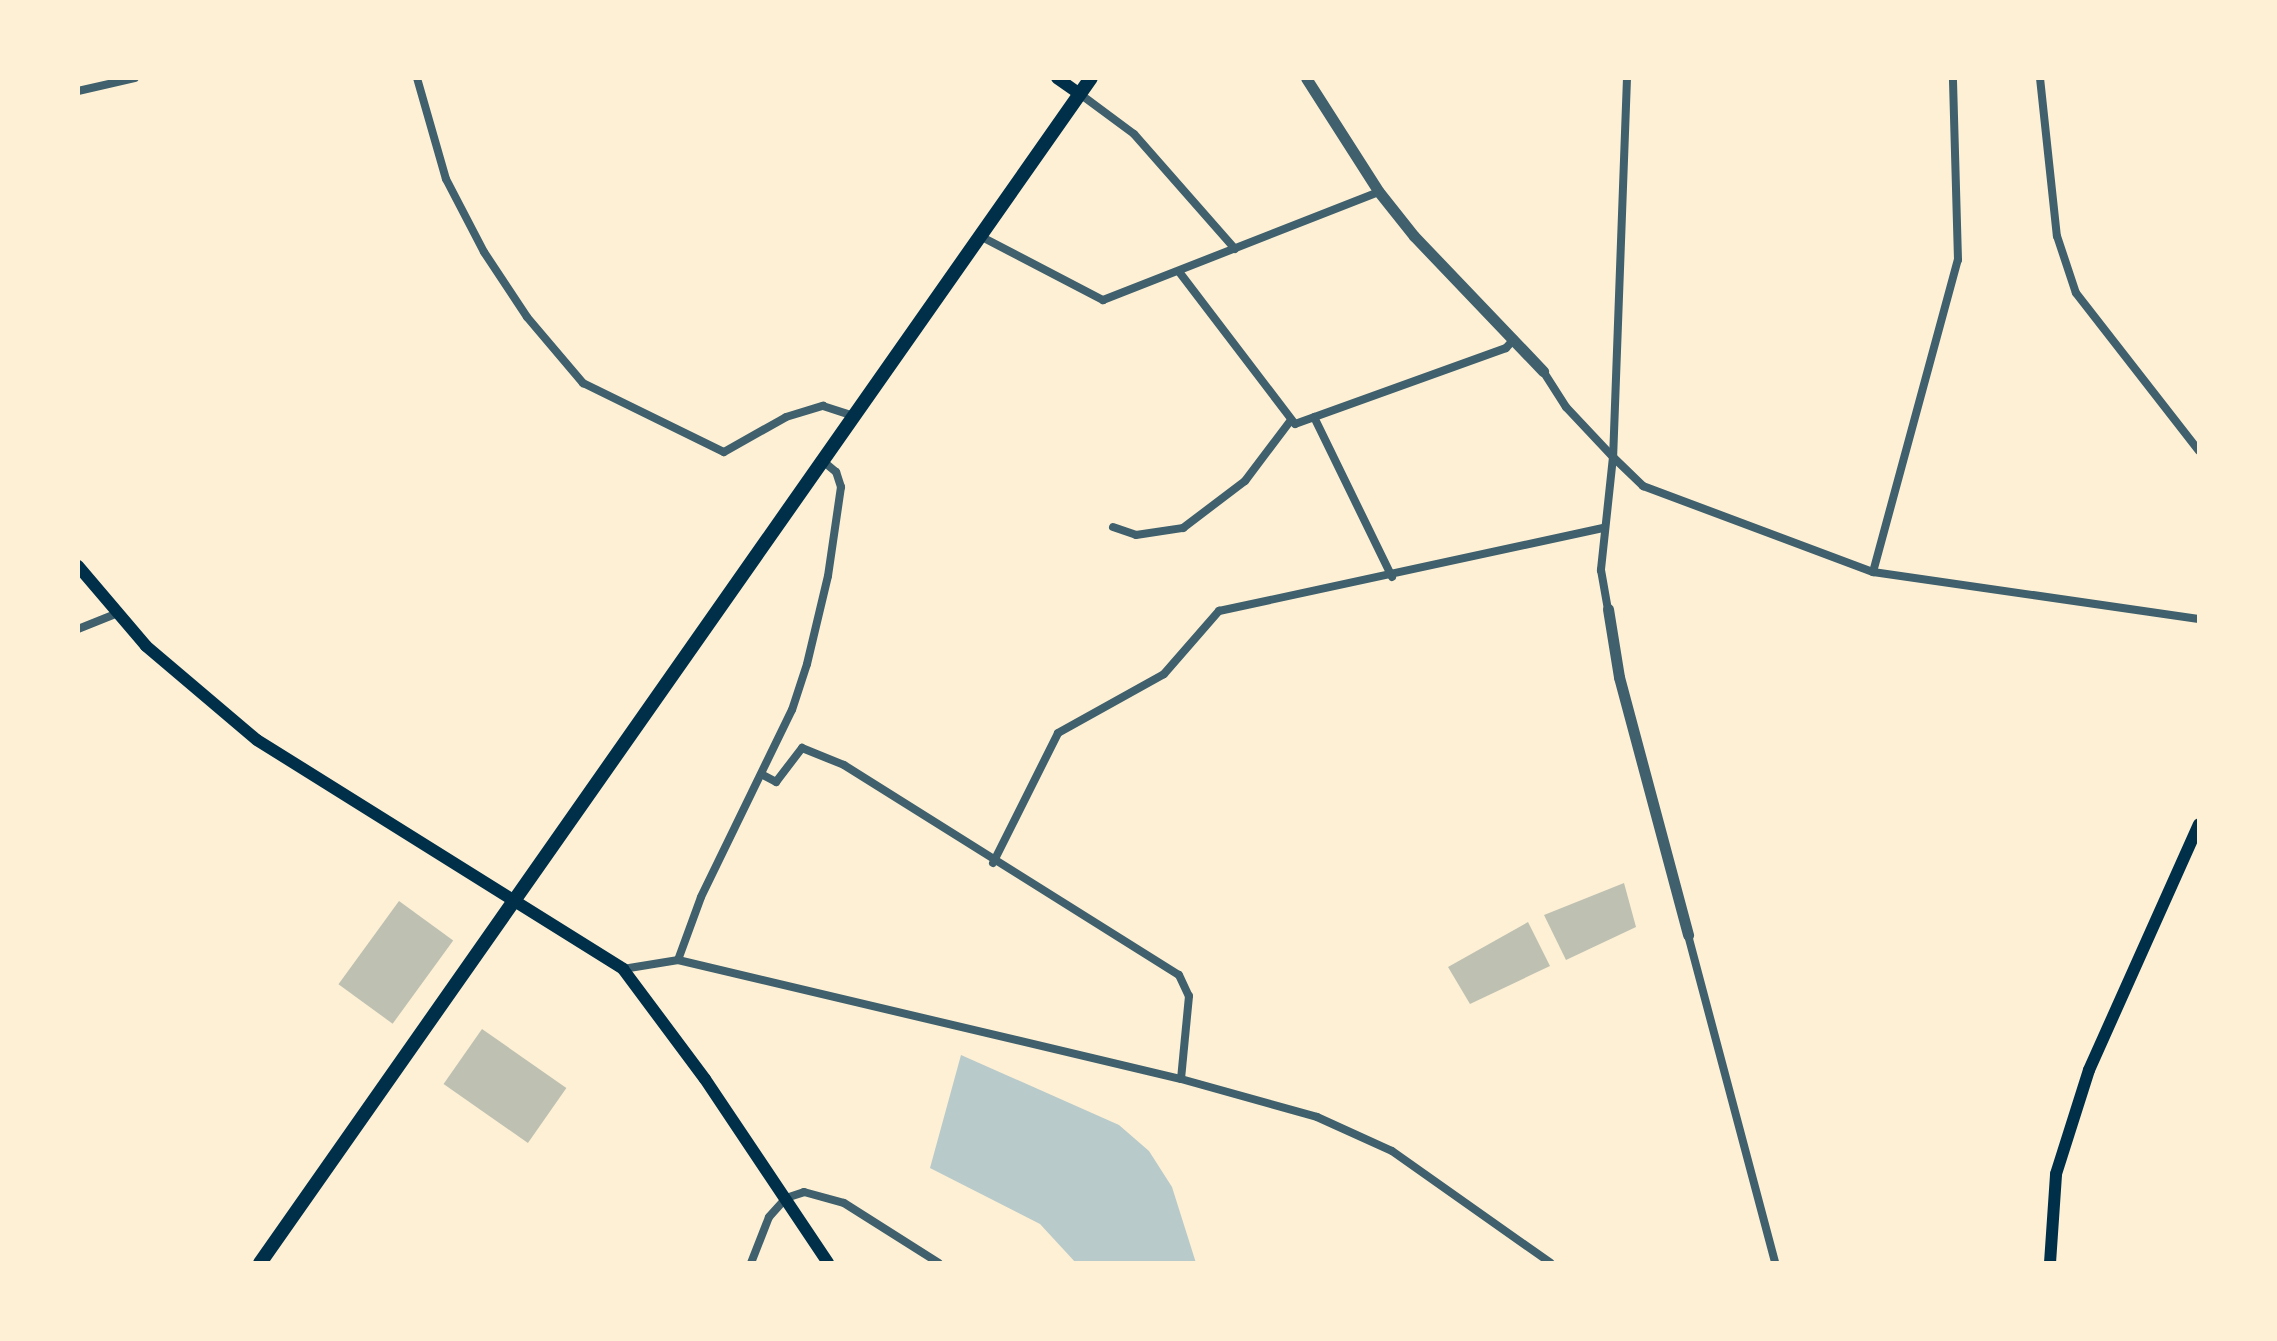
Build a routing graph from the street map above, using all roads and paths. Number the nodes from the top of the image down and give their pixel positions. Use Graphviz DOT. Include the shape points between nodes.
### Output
graph roads {
  1 [pos="135,78"];
  2 [pos="417,78"];
  3 [pos="1057,78"];
  4 [pos="1091,78"];
  5 [pos="1306,78"];
  6 [pos="1627,78"];
  7 [pos="1953,78"];
  8 [pos="2040,78"];
  9 [pos="78,91"];
  10 [pos="1080,94"];
  11 [pos="1379,192"];
  12 [pos="980,236"];
  13 [pos="1235,249"];
  14 [pos="1180,273"];
  15 [pos="1514,339"];
  16 [pos="1543,371"];
  17 [pos="853,416"];
  18 [pos="1314,417"];
  19 [pos="1291,420"];
  20 [pos="2199,451"];
  21 [pos="1613,457"];
  22 [pos="823,461"];
  23 [pos="1113,527"];
  24 [pos="1604,528"];
  25 [pos="78,566"];
  26 [pos="1873,572"];
  27 [pos="1392,577"];
  28 [pos="1608,609"];
  29 [pos="118,613"];
  30 [pos="2199,619"];
  31 [pos="78,629"];
  32 [pos="763,775"];
  33 [pos="2199,824"];
  34 [pos="993,863"];
  35 [pos="516,898"];
  36 [pos="1688,935"];
  37 [pos="678,960"];
  38 [pos="623,969"];
  39 [pos="1181,1079"];
  40 [pos="786,1198"];
  41 [pos="260,1263"];
  42 [pos="751,1263"];
  43 [pos="828,1263"];
  44 [pos="939,1263"];
  45 [pos="1551,1263"];
  46 [pos="1775,1263"];
  47 [pos="2050,1263"];
  1 -- 9 [label="street"];
  2 -- 17 [label="street" via="446,179 484,252 527,317 583,383 724,452 786,417 823,406"];
  3 -- 10 [label="main road"];
  4 -- 10 [label="main road"];
  5 -- 11 [label="street"];
  6 -- 21 [label="street"];
  7 -- 26 [label="street" via="1958,260"];
  8 -- 20 [label="street" via="2057,236 2076,293"];
  10 -- 12 [label="main road"];
  10 -- 13 [label="street" via="1134,134"];
  11 -- 13 [label="street"];
  11 -- 15 [label="street"];
  12 -- 14 [label="street" via="1103,300"];
  12 -- 17 [label="main road"];
  13 -- 14 [label="street"];
  14 -- 19 [label="street"];
  15 -- 16 [label="street"];
  15 -- 18 [label="street" via="1506,348"];
  16 -- 21 [label="street" via="1566,407"];
  17 -- 22 [label="main road"];
  18 -- 19 [label="street" via="1295,424"];
  18 -- 27 [label="street"];
  19 -- 23 [label="street" via="1245,481 1183,528 1136,535"];
  21 -- 24 [label="street"];
  21 -- 26 [label="street" via="1643,486"];
  22 -- 32 [label="street" via="836,472 841,487 828,576 792,710"];
  22 -- 35 [label="main road"];
  24 -- 27 [label="street"];
  24 -- 28 [label="street" via="1601,570"];
  25 -- 29 [label="main road"];
  26 -- 30 [label="street"];
  27 -- 34 [label="street" via="1244,602 1219,611 1164,674 1058,733"];
  28 -- 36 [label="street" via="1619,677"];
  29 -- 31 [label="street"];
  29 -- 35 [label="main road" via="181,679 257,740"];
  32 -- 34 [label="street" via="776,782 802,748 844,765"];
  32 -- 37 [label="street" via="701,897"];
  33 -- 47 [label="main road" via="2089,1070 2056,1174"];
  34 -- 39 [label="street" via="1179,975 1189,996"];
  35 -- 38 [label="main road"];
  35 -- 41 [label="main road"];
  36 -- 46 [label="street"];
  37 -- 38 [label="street"];
  37 -- 39 [label="street"];
  38 -- 40 [label="main road"];
  39 -- 45 [label="street" via="1317,1117 1392,1151"];
  40 -- 42 [label="street" via="769,1217"];
  40 -- 43 [label="main road"];
  40 -- 44 [label="street" via="804,1192 844,1203"];
}
